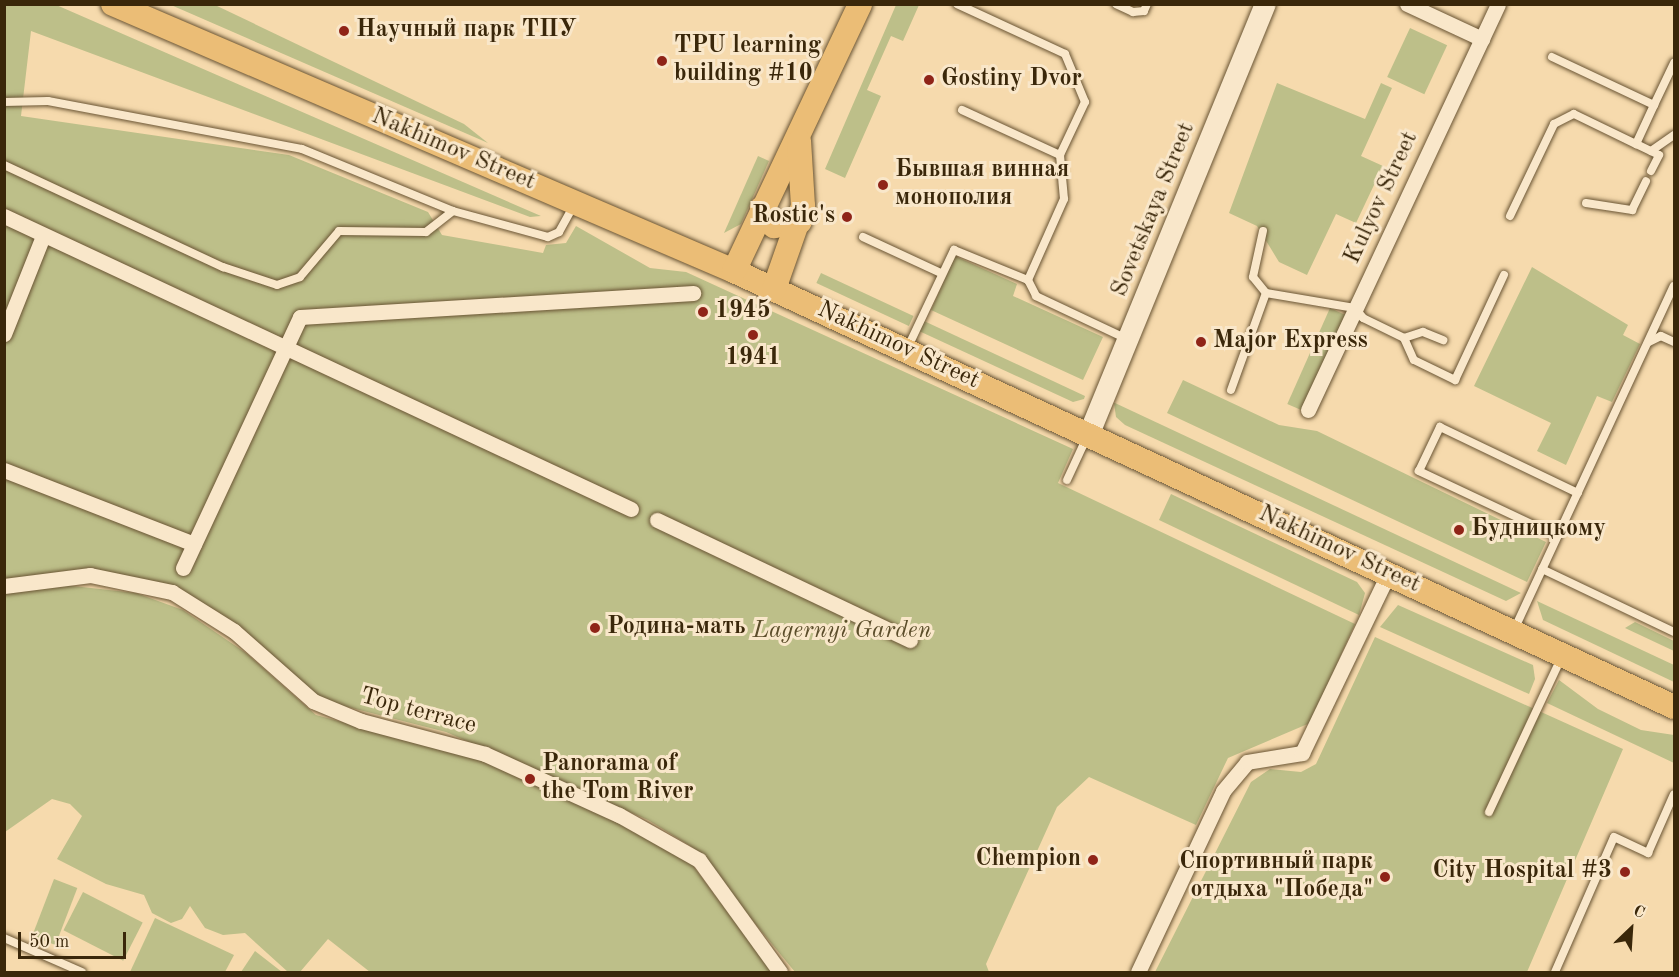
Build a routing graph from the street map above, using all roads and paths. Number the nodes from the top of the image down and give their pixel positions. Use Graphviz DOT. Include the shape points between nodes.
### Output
graph roads {
  1 [pos="113,4"];
  2 [pos="860,4"];
  3 [pos="957,4"];
  4 [pos="1116,4"];
  5 [pos="1147,4"];
  6 [pos="1265,4"];
  7 [pos="1407,4"];
  8 [pos="1498,4"];
  9 [pos="1482,39"];
  10 [pos="1552,57"];
  11 [pos="1674,63"];
  12 [pos="4,102"];
  13 [pos="1654,105"];
  14 [pos="962,110"];
  15 [pos="1674,135"];
  16 [pos="799,141"];
  17 [pos="1636,144"];
  18 [pos="1651,151"];
  19 [pos="1060,155"];
  20 [pos="4,165"];
  21 [pos="1650,171"];
  22 [pos="1646,181"];
  23 [pos="575,202"];
  24 [pos="1586,203"];
  25 [pos="762,208"];
  26 [pos="453,211"];
  27 [pos="4,216"];
  28 [pos="1510,216"];
  29 [pos="800,222"];
  30 [pos="1263,231"];
  31 [pos="44,236"];
  32 [pos="863,237"];
  33 [pos="734,271"];
  34 [pos="941,273"];
  35 [pos="1504,275"];
  36 [pos="1028,280"];
  37 [pos="1674,286"];
  38 [pos="774,289"];
  39 [pos="693,293"];
  40 [pos="1266,293"];
  41 [pos="1355,308"];
  42 [pos="4,334"];
  43 [pos="1404,338"];
  44 [pos="1129,339"];
  45 [pos="1443,340"];
  46 [pos="1674,342"];
  47 [pos="1646,346"];
  48 [pos="284,350"];
  49 [pos="906,350"];
  50 [pos="1230,390"];
  51 [pos="1308,411"];
  52 [pos="1088,435"];
  53 [pos="4,470"];
  54 [pos="1067,480"];
  55 [pos="1578,493"];
  56 [pos="631,509"];
  57 [pos="657,520"];
  58 [pos="1557,536"];
  59 [pos="194,544"];
  60 [pos="183,568"];
  61 [pos="1542,569"];
  62 [pos="1389,572"];
  63 [pos="4,586"];
  64 [pos="1513,631"];
  65 [pos="1674,632"];
  66 [pos="910,640"];
  67 [pos="1563,654"];
  68 [pos="1674,707"];
  69 [pos="1674,794"];
  70 [pos="1489,812"];
  71 [pos="4,938"];
  72 [pos="82,972"];
  73 [pos="780,972"];
  74 [pos="1138,972"];
  75 [pos="1555,972"];
  1 -- 23 [label="main road, Nakhimov Street"];
  2 -- 16 [label="main road"];
  3 -- 19 [label="lane" via="1065,54 1085,102"];
  4 -- 5 [label="lane" via="1133,12 1144,11"];
  6 -- 44 [label="street, Sovetskaya Street"];
  7 -- 9 [label="street"];
  8 -- 9 [label="street, Kulyov Street"];
  9 -- 41 [label="street, Kulyov Street"];
  10 -- 13 [label="lane"];
  11 -- 13 [label="lane"];
  12 -- 26 [label="lane" via="48,101 268,141"];
  13 -- 17 [label="lane"];
  14 -- 19 [label="lane"];
  15 -- 18 [label="lane"];
  16 -- 25 [label="main road"];
  16 -- 29 [label="main road" via="804,185"];
  17 -- 18 [label="lane"];
  17 -- 28 [label="lane" via="1574,114 1554,124"];
  18 -- 21 [label="lane" via="1659,155"];
  19 -- 36 [label="lane" via="1064,199"];
  20 -- 26 [label="lane" via="223,267 277,285 300,277 339,231 426,232"];
  22 -- 24 [label="lane" via="1632,210"];
  23 -- 26 [label="lane" via="559,232 548,237"];
  23 -- 33 [label="main road, Nakhimov Street"];
  25 -- 29 [label="main road" via="774,226"];
  25 -- 33 [label="main road"];
  27 -- 31 [label="street"];
  29 -- 38 [label="main road"];
  30 -- 40 [label="lane" via="1253,277"];
  31 -- 42 [label="street"];
  31 -- 48 [label="street"];
  32 -- 34 [label="lane"];
  33 -- 38 [label="main road, Nakhimov Street"];
  34 -- 36 [label="lane" via="952,251 960,249"];
  34 -- 49 [label="lane"];
  35 -- 43 [label="lane" via="1455,380 1414,360"];
  36 -- 44 [label="lane" via="1036,296"];
  37 -- 47 [label="lane"];
  38 -- 49 [label="main road, Nakhimov Street"];
  39 -- 48 [label="street" via="300,317"];
  40 -- 41 [label="lane"];
  40 -- 50 [label="lane"];
  41 -- 43 [label="lane" via="1363,318"];
  41 -- 51 [label="street, Kulyov Street"];
  43 -- 45 [label="lane" via="1423,332"];
  44 -- 52 [label="street, Sovetskaya Street"];
  46 -- 47 [label="lane" via="1662,336"];
  47 -- 55 [label="lane"];
  48 -- 56 [label="street"];
  48 -- 59 [label="street"];
  49 -- 52 [label="main road, Nakhimov Street"];
  52 -- 54 [label="lane"];
  52 -- 62 [label="main road, Nakhimov Street"];
  53 -- 59 [label="street"];
  55 -- 58 [label="lane"];
  55 -- 58 [label="lane" via="1440,427 1419,471"];
  57 -- 66 [label="street"];
  58 -- 61 [label="lane"];
  59 -- 60 [label="street"];
  61 -- 64 [label="lane"];
  61 -- 65 [label="lane"];
  62 -- 64 [label="main road, Nakhimov Street"];
  62 -- 74 [label="street" via="1306,748 1287,758 1262,756 1247,762 1223,791"];
  63 -- 73 [label="street, Top terrace" via="90,575 172,592 234,631 302,693 331,711 485,754 619,815 699,860"];
  64 -- 67 [label="main road, Nakhimov Street"];
  67 -- 68 [label="main road, Nakhimov Street"];
  67 -- 70 [label="lane"];
  69 -- 75 [label="lane" via="1648,853 1614,837"];
  71 -- 72 [label="lane"];
}
